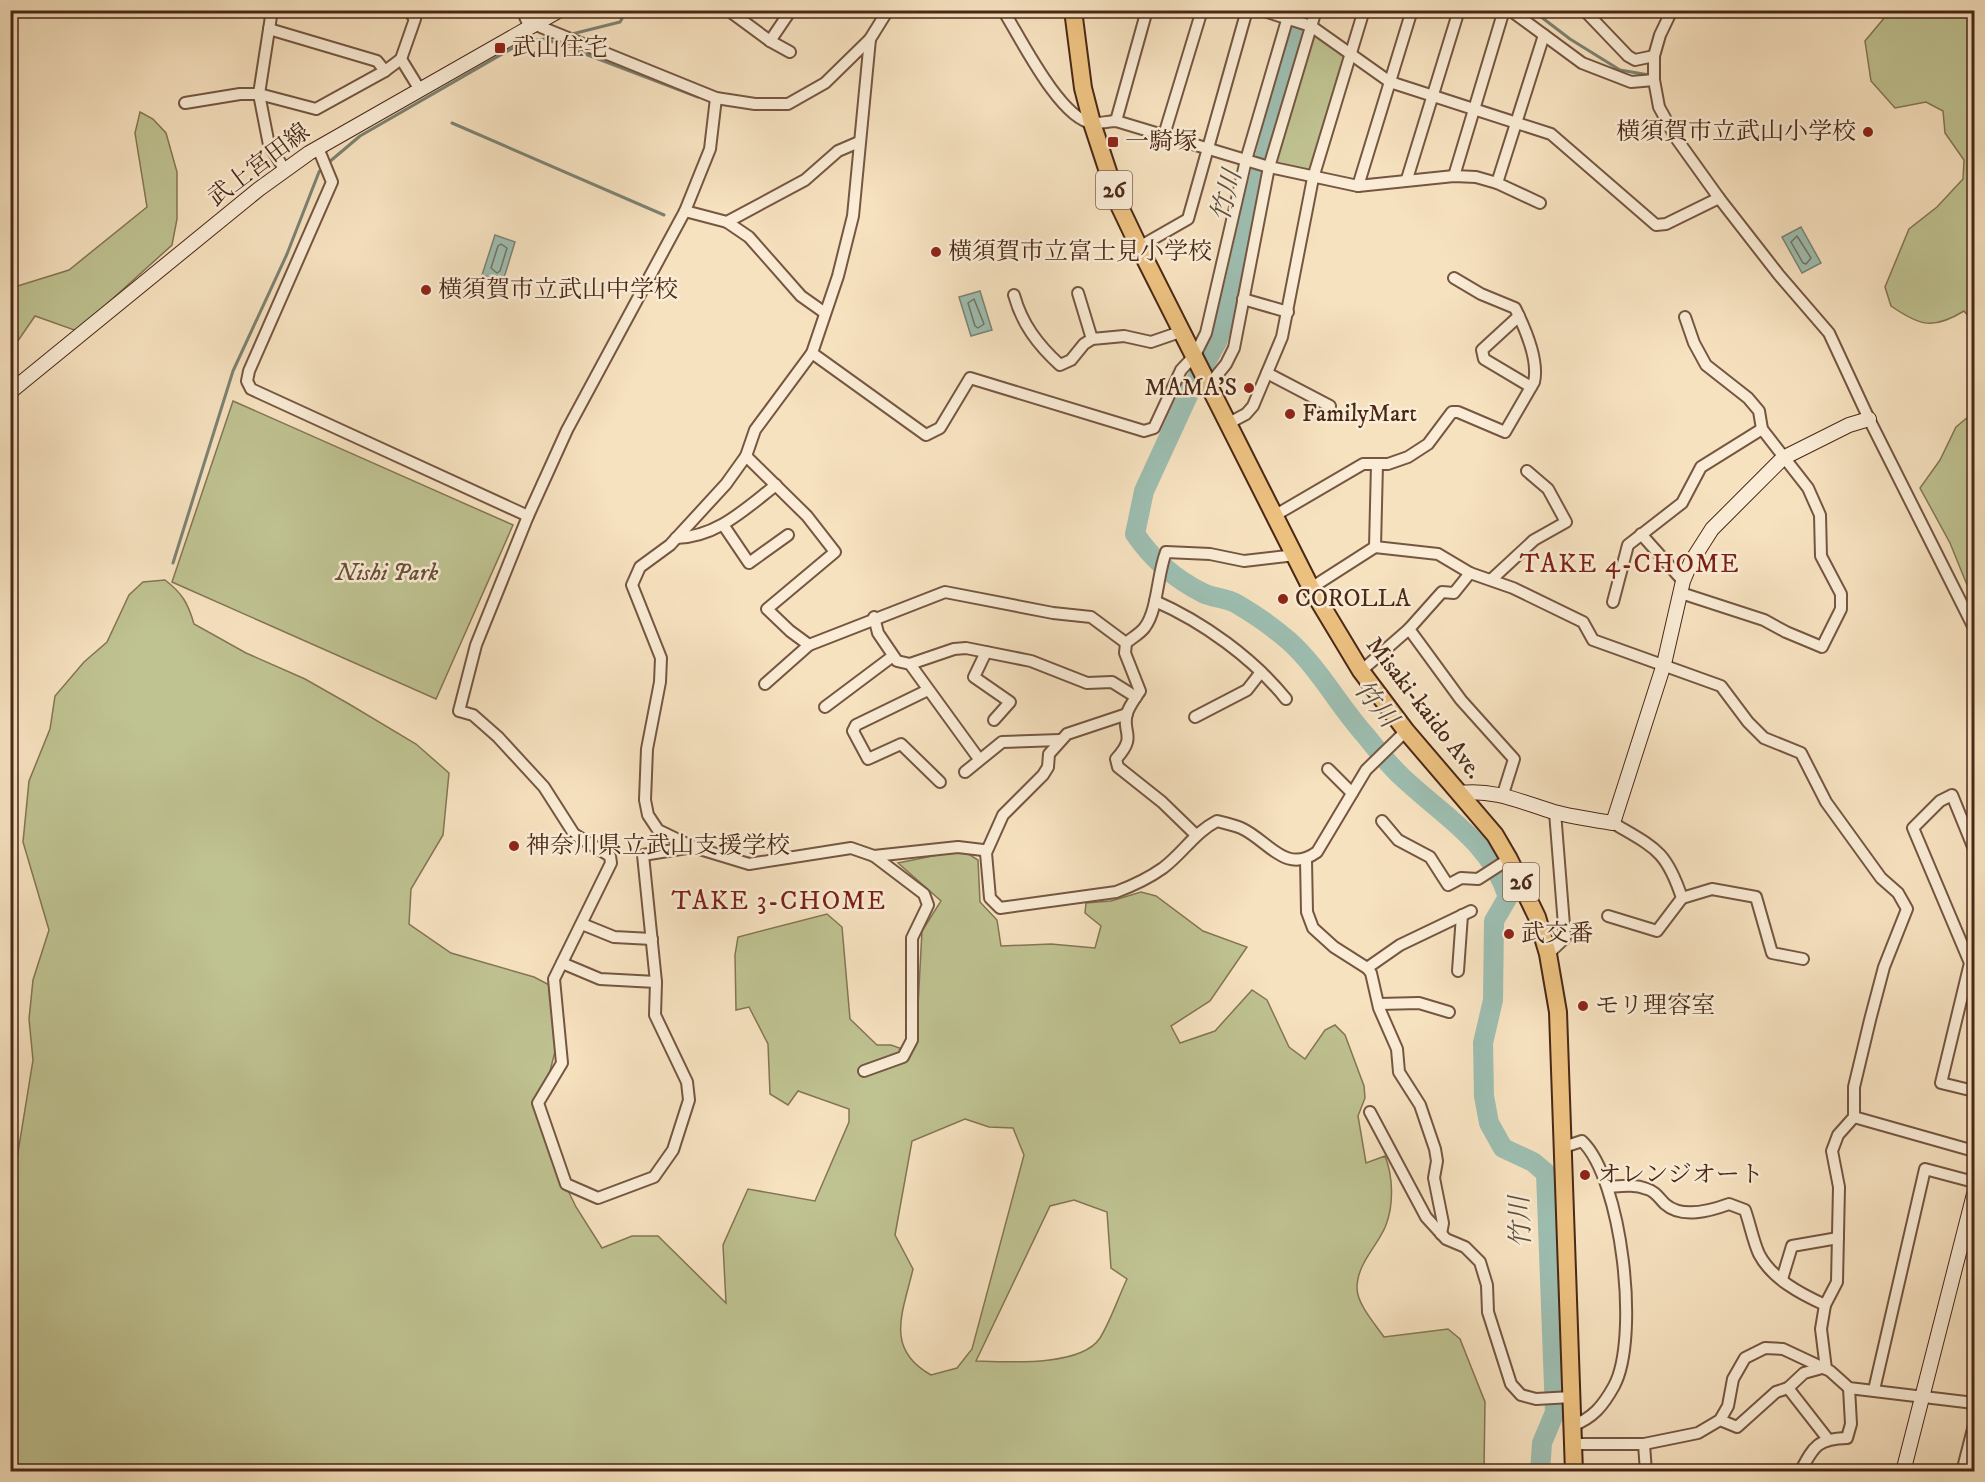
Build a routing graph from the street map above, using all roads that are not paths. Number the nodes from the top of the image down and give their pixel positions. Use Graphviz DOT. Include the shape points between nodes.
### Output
graph roads {
  1 [pos="272,10"];
  2 [pos="408,10"];
  3 [pos="522,10"];
  4 [pos="560,10"];
  5 [pos="729,10"];
  6 [pos="791,10"];
  7 [pos="888,10"];
  8 [pos="1003,10"];
  9 [pos="1073,10"];
  10 [pos="1148,10"];
  11 [pos="1202,10"];
  12 [pos="1247,10"];
  13 [pos="1261,10"];
  14 [pos="1316,10"];
  15 [pos="1364,10"];
  16 [pos="1412,10"];
  17 [pos="1459,10"];
  18 [pos="1504,10"];
  19 [pos="1510,10"];
  20 [pos="1584,10"];
  21 [pos="1672,10"];
  22 [pos="1289,14"];
  23 [pos="1311,26"];
  24 [pos="533,27"];
  25 [pos="269,29"];
  26 [pos="1544,35"];
  27 [pos="870,39"];
  28 [pos="770,42"];
  29 [pos="790,52"];
  30 [pos="1351,54"];
  31 [pos="1654,56"];
  32 [pos="401,59"];
  33 [pos="385,71"];
  34 [pos="1654,80"];
  35 [pos="1390,82"];
  36 [pos="420,90"];
  37 [pos="260,94"];
  38 [pos="1433,96"];
  39 [pos="716,98"];
  40 [pos="185,103"];
  41 [pos="1474,109"];
  42 [pos="1116,121"];
  43 [pos="1516,122"];
  44 [pos="1092,123"];
  45 [pos="1164,135"];
  46 [pos="859,142"];
  47 [pos="318,148"];
  48 [pos="1208,148"];
  49 [pos="1246,160"];
  50 [pos="1269,167"];
  51 [pos="285,170"];
  52 [pos="1454,176"];
  53 [pos="1313,178"];
  54 [pos="1407,179"];
  55 [pos="1497,183"];
  56 [pos="1358,186"];
  57 [pos="1719,198"];
  58 [pos="1540,203"];
  59 [pos="685,211"];
  60 [pos="727,222"];
  61 [pos="1139,247"];
  62 [pos="1454,278"];
  63 [pos="1078,293"];
  64 [pos="1014,295"];
  65 [pos="1243,299"];
  66 [pos="1288,312"];
  67 [pos="825,313"];
  68 [pos="1519,316"];
  69 [pos="1685,317"];
  70 [pos="1183,331"];
  71 [pos="1092,339"];
  72 [pos="812,352"];
  73 [pos="1195,355"];
  74 [pos="1267,373"];
  75 [pos="1208,382"];
  76 [pos="1531,387"];
  77 [pos="10,392"];
  78 [pos="1330,406"];
  79 [pos="1869,419"];
  80 [pos="1229,423"];
  81 [pos="1762,429"];
  82 [pos="746,456"];
  83 [pos="1783,458"];
  84 [pos="1377,464"];
  85 [pos="1527,471"];
  86 [pos="776,486"];
  87 [pos="528,516"];
  88 [pos="1274,516"];
  89 [pos="724,526"];
  90 [pos="1641,534"];
  91 [pos="788,535"];
  92 [pos="676,538"];
  93 [pos="1375,546"];
  94 [pos="1295,555"];
  95 [pos="1470,573"];
  96 [pos="1492,579"];
  97 [pos="1682,587"];
  98 [pos="1311,588"];
  99 [pos="1155,602"];
  100 [pos="1612,602"];
  101 [pos="874,617"];
  102 [pos="1974,628"];
  103 [pos="1409,629"];
  104 [pos="1126,643"];
  105 [pos="809,645"];
  106 [pos="986,652"];
  107 [pos="893,656"];
  108 [pos="910,664"];
  109 [pos="1664,664"];
  110 [pos="1361,671"];
  111 [pos="1261,672"];
  112 [pos="765,684"];
  113 [pos="928,690"];
  114 [pos="1136,697"];
  115 [pos="1287,699"];
  116 [pos="825,707"];
  117 [pos="1127,714"];
  118 [pos="1195,717"];
  119 [pos="994,720"];
  120 [pos="1406,731"];
  121 [pos="1060,740"];
  122 [pos="978,759"];
  123 [pos="1328,769"];
  124 [pos="965,772"];
  125 [pos="940,782"];
  126 [pos="1352,793"];
  127 [pos="1460,793"];
  128 [pos="1503,794"];
  129 [pos="1555,812"];
  130 [pos="1382,821"];
  131 [pos="1613,823"];
  132 [pos="1196,835"];
  133 [pos="693,847"];
  134 [pos="1974,849"];
  135 [pos="986,853"];
  136 [pos="874,856"];
  137 [pos="1306,860"];
  138 [pos="1509,860"];
  139 [pos="1682,897"];
  140 [pos="1608,916"];
  141 [pos="582,924"];
  142 [pos="652,939"];
  143 [pos="1548,954"];
  144 [pos="1803,959"];
  145 [pos="562,963"];
  146 [pos="1972,963"];
  147 [pos="1367,968"];
  148 [pos="1458,971"];
  149 [pos="656,982"];
  150 [pos="1379,1004"];
  151 [pos="1449,1012"];
  152 [pos="864,1071"];
  153 [pos="1974,1091"];
  154 [pos="1370,1112"];
  155 [pos="1854,1117"];
  156 [pos="1564,1147"];
  157 [pos="1974,1151"];
  158 [pos="1974,1182"];
  159 [pos="1609,1187"];
  160 [pos="1973,1203"];
  161 [pos="1441,1234"];
  162 [pos="1838,1238"];
  163 [pos="1782,1279"];
  164 [pos="1825,1305"];
  165 [pos="1824,1368"];
  166 [pos="1788,1388"];
  167 [pos="1849,1388"];
  168 [pos="1874,1390"];
  169 [pos="1921,1396"];
  170 [pos="1572,1398"];
  171 [pos="1974,1403"];
  172 [pos="1720,1420"];
  173 [pos="1974,1425"];
  174 [pos="1572,1426"];
  175 [pos="1827,1438"];
  176 [pos="1573,1444"];
  177 [pos="1644,1444"];
  178 [pos="1574,1472"];
  179 [pos="1646,1472"];
  180 [pos="1800,1472"];
  181 [pos="1903,1472"];
  182 [pos="1962,1472"];
  1 -- 25 [label="street"];
  2 -- 32 [label="street" via="415,20"];
  3 -- 24 [label="street"];
  4 -- 24 [label="street, 武上宮田線"];
  5 -- 28 [label="street"];
  6 -- 28 [label="street"];
  7 -- 27 [label="street"];
  8 -- 44 [label="street" via="1070,112"];
  9 -- 44 [label="main road, Misaki-kaido Ave. / 26" via="1083,88"];
  10 -- 42 [label="street"];
  11 -- 45 [label="street"];
  12 -- 48 [label="street"];
  13 -- 22 [label="street"];
  14 -- 23 [label="street"];
  15 -- 30 [label="street"];
  16 -- 35 [label="street"];
  17 -- 38 [label="street"];
  18 -- 41 [label="street"];
  19 -- 26 [label="street"];
  20 -- 31 [label="street" via="1628,56 1635,60"];
  21 -- 31 [label="street"];
  22 -- 23 [label="street"];
  22 -- 49 [label="street"];
  23 -- 30 [label="street"];
  23 -- 50 [label="street"];
  24 -- 36 [label="street, 武上宮田線"];
  24 -- 39 [label="street"];
  25 -- 33 [label="street" via="377,61"];
  25 -- 37 [label="street"];
  26 -- 34 [label="street" via="1582,63 1619,79"];
  26 -- 43 [label="street"];
  27 -- 39 [label="street" via="825,83 788,105"];
  27 -- 46 [label="street"];
  28 -- 29 [label="street"];
  30 -- 35 [label="street"];
  30 -- 53 [label="street"];
  31 -- 34 [label="street"];
  32 -- 33 [label="street"];
  32 -- 36 [label="street"];
  33 -- 37 [label="street" via="316,109"];
  34 -- 57 [label="street" via="1659,108"];
  35 -- 38 [label="street"];
  35 -- 56 [label="street"];
  36 -- 47 [label="street, 武上宮田線"];
  37 -- 40 [label="street"];
  37 -- 51 [label="street" via="269,145"];
  38 -- 41 [label="street"];
  38 -- 54 [label="street"];
  39 -- 59 [label="street" via="711,149"];
  41 -- 43 [label="street"];
  41 -- 52 [label="street"];
  42 -- 44 [label="street"];
  42 -- 45 [label="street"];
  43 -- 55 [label="street"];
  43 -- 57 [label="street" via="1551,134 1656,225 1666,224"];
  44 -- 61 [label="main road, Misaki-kaido Ave. / 26" via="1119,205"];
  45 -- 48 [label="street"];
  46 -- 60 [label="street" via="838,152 805,180"];
  46 -- 67 [label="street" via="853,216"];
  47 -- 51 [label="street, 武上宮田線"];
  47 -- 87 [label="street" via="332,182 249,371 247,381 251,389"];
  48 -- 49 [label="street"];
  48 -- 61 [label="street" via="1188,219"];
  49 -- 50 [label="street"];
  49 -- 73 [label="street" via="1212,311"];
  50 -- 53 [label="street"];
  50 -- 65 [label="street"];
  51 -- 77 [label="street, 武上宮田線"];
  52 -- 54 [label="street"];
  52 -- 55 [label="street"];
  53 -- 56 [label="street"];
  53 -- 66 [label="street"];
  54 -- 56 [label="street"];
  55 -- 58 [label="street"];
  57 -- 79 [label="street" via="1829,333"];
  59 -- 60 [label="street"];
  59 -- 87 [label="street" via="567,430"];
  60 -- 67 [label="street" via="749,237 801,297"];
  61 -- 70 [label="main road, Misaki-kaido Ave. / 26"];
  62 -- 68 [label="street" via="1515,308"];
  63 -- 71 [label="street"];
  64 -- 71 [label="street" via="1020,316 1040,347 1060,365 1071,360"];
  65 -- 66 [label="street"];
  65 -- 75 [label="street" via="1234,348 1226,364"];
  66 -- 74 [label="street"];
  67 -- 72 [label="street"];
  68 -- 76 [label="street" via="1536,373"];
  68 -- 76 [label="street" via="1482,350 1484,359"];
  69 -- 81 [label="street" via="1706,365 1748,398 1759,411"];
  70 -- 71 [label="street" via="1151,342 1124,336"];
  70 -- 73 [label="main road, Misaki-kaido Ave. / 26"];
  72 -- 73 [label="street" via="927,435 939,428 970,378 1144,431 1154,428 1181,370"];
  72 -- 82 [label="street" via="755,430"];
  73 -- 75 [label="main road, Misaki-kaido Ave. / 26"];
  74 -- 78 [label="street"];
  74 -- 80 [label="street" via="1253,406"];
  75 -- 80 [label="main road, Misaki-kaido Ave. / 26"];
  76 -- 84 [label="street" via="1505,432 1452,412 1428,444 1408,457"];
  79 -- 83 [label="street" via="1849,424"];
  79 -- 102 [label="street"];
  80 -- 88 [label="main road, Misaki-kaido Ave. / 26"];
  81 -- 83 [label="street"];
  81 -- 90 [label="street" via="1701,467 1682,503"];
  82 -- 86 [label="street"];
  82 -- 92 [label="street"];
  83 -- 97 [label="street" via="1713,529 1691,562"];
  83 -- 97 [label="street" via="1808,488 1820,515 1821,556 1841,594 1841,609 1822,647"];
  84 -- 88 [label="street" via="1364,464"];
  84 -- 93 [label="street"];
  85 -- 96 [label="street" via="1548,489 1566,522 1534,540"];
  86 -- 89 [label="street"];
  86 -- 105 [label="street" via="807,516 835,552 767,609"];
  87 -- 141 [label="street" via="476,645 459,711 473,715 506,745 544,787 574,834 610,856 611,862"];
  88 -- 94 [label="main road, Misaki-kaido Ave. / 26"];
  89 -- 91 [label="street" via="749,563"];
  89 -- 92 [label="street"];
  90 -- 97 [label="street"];
  90 -- 100 [label="street" via="1628,545"];
  92 -- 133 [label="street" via="640,567 632,585 661,658 647,749 648,815 658,830"];
  93 -- 95 [label="street" via="1438,554"];
  93 -- 98 [label="street"];
  94 -- 98 [label="main road, Misaki-kaido Ave. / 26"];
  94 -- 99 [label="street" via="1244,561 1210,554 1166,552"];
  95 -- 96 [label="street"];
  95 -- 103 [label="street" via="1454,592 1442,592"];
  96 -- 109 [label="street" via="1583,622 1593,640"];
  97 -- 109 [label="street"];
  98 -- 110 [label="main road, Misaki-kaido Ave. / 26"];
  99 -- 104 [label="street" via="1145,628"];
  99 -- 111 [label="street" via="1183,613"];
  101 -- 104 [label="street" via="945,592 963,593 1053,613 1091,617"];
  101 -- 105 [label="street"];
  101 -- 107 [label="street" via="878,633"];
  103 -- 110 [label="street"];
  103 -- 128 [label="street" via="1461,700 1514,759"];
  104 -- 114 [label="street" via="1125,653 1140,691"];
  105 -- 112 [label="street"];
  106 -- 108 [label="street" via="954,649"];
  106 -- 114 [label="street" via="1031,662 1088,683 1112,682"];
  106 -- 119 [label="street" via="974,677 1010,702"];
  107 -- 108 [label="street"];
  107 -- 116 [label="street"];
  108 -- 113 [label="street"];
  109 -- 131 [label="street"];
  109 -- 155 [label="street" via="1721,686 1764,738 1800,753 1826,802 1907,909 1884,967 1870,1020 1854,1087"];
  110 -- 120 [label="main road, Misaki-kaido Ave. / 26"];
  111 -- 115 [label="street"];
  111 -- 118 [label="street" via="1247,690"];
  113 -- 122 [label="street"];
  113 -- 125 [label="street" via="856,725 853,731 868,759 900,744"];
  114 -- 117 [label="street"];
  117 -- 121 [label="street" via="1067,734"];
  117 -- 132 [label="street" via="1130,736 1116,759 1118,767"];
  120 -- 126 [label="street" via="1366,770"];
  120 -- 127 [label="main road, Misaki-kaido Ave. / 26"];
  121 -- 122 [label="street" via="1007,740"];
  121 -- 135 [label="street" via="1049,754 1043,776 1003,815"];
  122 -- 124 [label="street"];
  123 -- 126 [label="street"];
  126 -- 137 [label="street" via="1317,852"];
  127 -- 128 [label="street"];
  127 -- 138 [label="main road, Misaki-kaido Ave. / 26" via="1495,835"];
  128 -- 129 [label="street"];
  129 -- 131 [label="street"];
  129 -- 143 [label="street" via="1565,938"];
  130 -- 138 [label="street" via="1398,840 1430,857 1448,885 1461,878 1478,879"];
  131 -- 139 [label="street" via="1655,848 1672,867"];
  132 -- 135 [label="street" via="1164,867 1116,892 1000,908 990,898"];
  132 -- 137 [label="street" via="1217,821 1241,828 1280,856"];
  133 -- 136 [label="street" via="749,864 851,848"];
  133 -- 142 [label="street" via="644,855"];
  134 -- 146 [label="street" via="1952,795 1940,801 1913,828"];
  135 -- 136 [label="street" via="958,847"];
  136 -- 152 [label="street" via="924,894 928,904 912,938 912,1040 903,1058"];
  137 -- 147 [label="street" via="1307,912 1313,928"];
  138 -- 143 [label="main road, Misaki-kaido Ave. / 26" via="1537,917"];
  139 -- 140 [label="street" via="1657,931"];
  139 -- 144 [label="street" via="1712,889 1756,897 1772,953"];
  141 -- 142 [label="street" via="614,937"];
  141 -- 145 [label="street"];
  142 -- 149 [label="street"];
  143 -- 156 [label="main road, Misaki-kaido Ave. / 26" via="1558,1012"];
  145 -- 149 [label="street" via="600,979"];
  145 -- 149 [label="street" via="554,980 562,1063 538,1103 566,1184 598,1198 654,1178 673,1150 689,1100 687,1082 655,1015"];
  146 -- 153 [label="street" via="1941,1083"];
  147 -- 148 [label="street" via="1400,945 1467,913"];
  147 -- 150 [label="street"];
  150 -- 151 [label="street" via="1419,1004"];
  150 -- 161 [label="street" via="1397,1049 1399,1072 1420,1105 1435,1149 1434,1178 1443,1223"];
  154 -- 161 [label="street" via="1426,1217"];
  155 -- 157 [label="street"];
  155 -- 162 [label="street" via="1838,1135 1832,1151 1839,1187"];
  156 -- 159 [label="street" via="1582,1141"];
  156 -- 170 [label="main road, Misaki-kaido Ave. / 26"];
  158 -- 168 [label="street" via="1925,1169"];
  159 -- 163 [label="street" via="1632,1185 1649,1189 1667,1206 1679,1211 1705,1212 1729,1204 1745,1210 1759,1254"];
  159 -- 174 [label="street" via="1622,1241 1623,1356 1615,1385 1591,1419"];
  160 -- 169 [label="street"];
  161 -- 170 [label="street" via="1465,1247 1480,1262 1488,1312 1511,1384 1521,1395 1536,1399"];
  162 -- 163 [label="street" via="1792,1246"];
  162 -- 164 [label="street" via="1837,1282"];
  163 -- 164 [label="street" via="1802,1295"];
  164 -- 165 [label="street" via="1821,1329"];
  165 -- 166 [label="street" via="1804,1373"];
  165 -- 167 [label="street" via="1838,1375"];
  165 -- 172 [label="street" via="1783,1349 1765,1348 1745,1358 1733,1379 1728,1406"];
  166 -- 172 [label="street" via="1776,1392 1737,1427"];
  166 -- 175 [label="street"];
  167 -- 168 [label="street"];
  167 -- 175 [label="street" via="1851,1424 1847,1438"];
  168 -- 169 [label="street"];
  169 -- 171 [label="street"];
  169 -- 181 [label="street"];
  170 -- 174 [label="main road, Misaki-kaido Ave. / 26"];
  172 -- 177 [label="street" via="1698,1433"];
  173 -- 182 [label="street"];
  174 -- 176 [label="main road, Misaki-kaido Ave. / 26"];
  175 -- 180 [label="street" via="1812,1449"];
  176 -- 177 [label="street"];
  176 -- 178 [label="main road, Misaki-kaido Ave. / 26"];
  177 -- 179 [label="street"];
}
